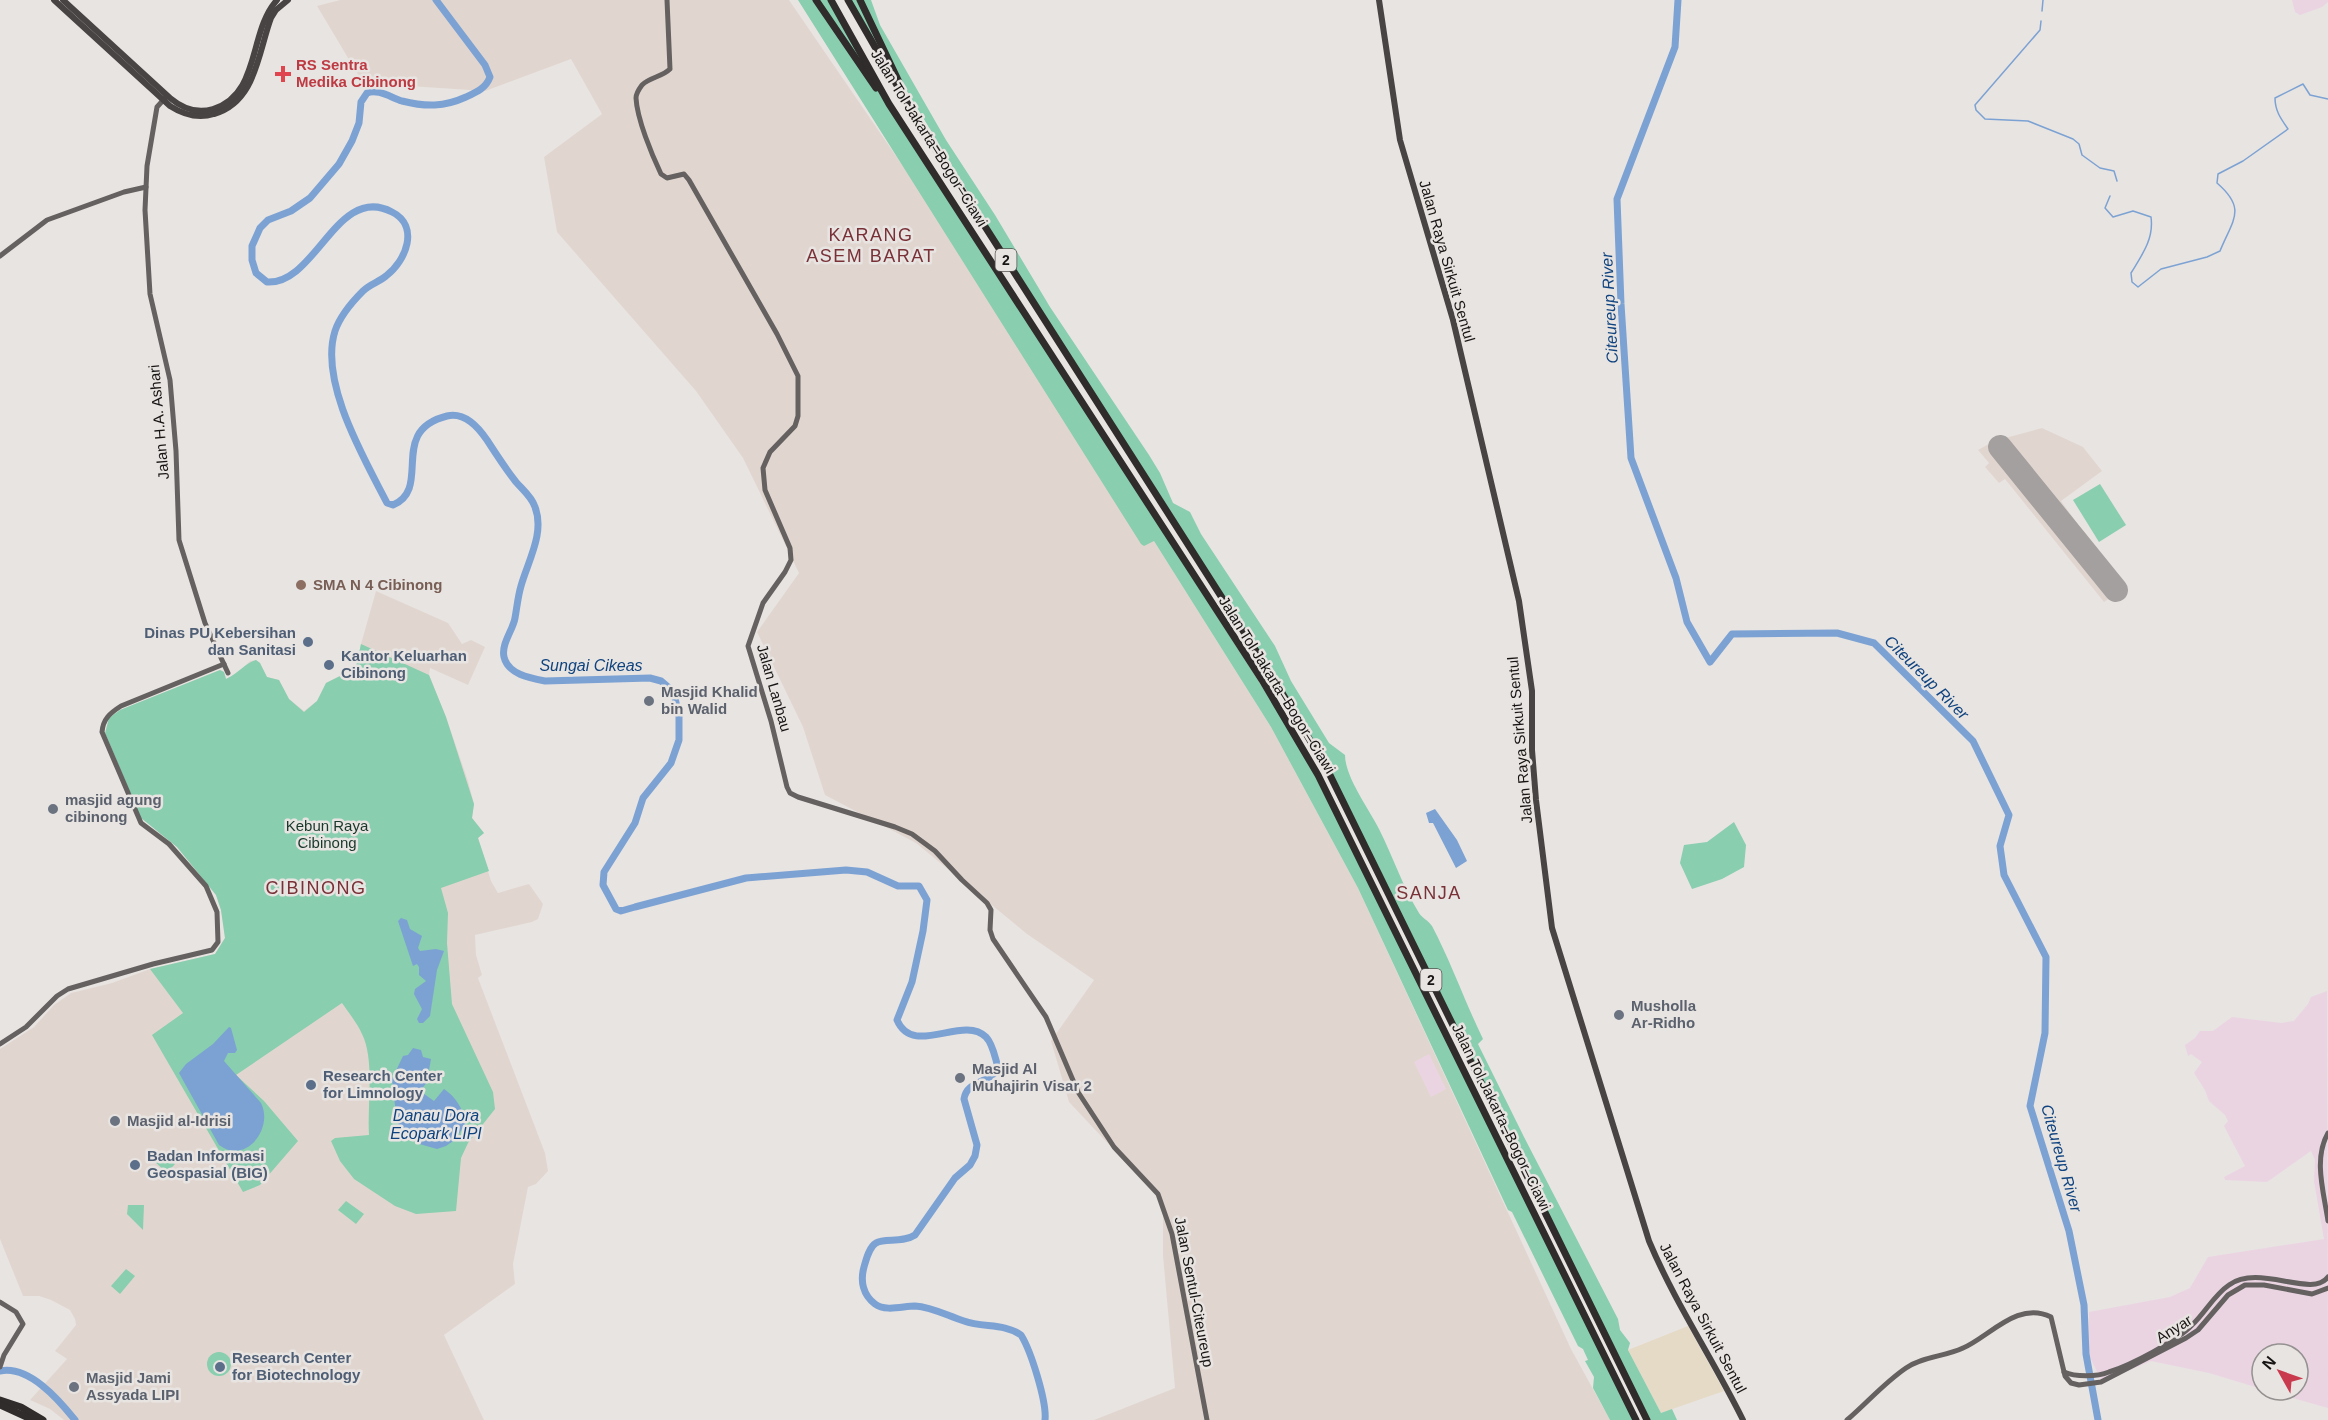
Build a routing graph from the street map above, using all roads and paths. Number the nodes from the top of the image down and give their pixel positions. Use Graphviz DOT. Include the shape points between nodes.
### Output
graph roads {
  1 [pos="54,0"];
  2 [pos="63,0"];
  3 [pos="276,0"];
  4 [pos="288,0"];
  5 [pos="667,0"];
  6 [pos="816,0"];
  7 [pos="831,0"];
  8 [pos="848,0"];
  9 [pos="860,0"];
  10 [pos="1379,0"];
  11 [pos="104,42"];
  12 [pos="903,95"];
  13 [pos="165,98"];
  14 [pos="889,104"];
  15 [pos="146,188"];
  16 [pos="0,256"];
  17 [pos="224,664"];
  18 [pos="228,673"];
  19 [pos="0,1044"];
  20 [pos="1095,1120"];
  21 [pos="2328,1133"];
  22 [pos="2326,1196"];
  23 [pos="2328,1221"];
  24 [pos="2328,1277"];
  25 [pos="2328,1288"];
  26 [pos="0,1302"];
  27 [pos="1,1364"];
  28 [pos="2064,1372"];
  29 [pos="0,1400"];
  30 [pos="0,1405"];
  31 [pos="33,1420"];
  32 [pos="43,1420"];
  33 [pos="1207,1420"];
  34 [pos="1636,1420"];
  35 [pos="1647,1420"];
  36 [pos="1743,1420"];
  37 [pos="1847,1420"];
  1 -- 11 [label="main road"];
  2 -- 11 [label="main road"];
  3 -- 13 [label="main road" via="265,18 244,83 230,99 200,111"];
  4 -- 13 [label="main road" via="273,14 252,81 234,105 199,117 185,114"];
  5 -- 20 [label="street, Jalan Lanbau" via="670,69 638,90 641,121 661,174 667,178 687,176 798,376 795,426 770,452 763,468 765,490 790,548 791,560 763,603 748,646 787,787 798,797 912,834 935,851 987,903 993,939 1046,1017 1078,1092"];
  6 -- 14 [label="highway"];
  7 -- 14 [label="highway, Jalan Tol Jakarta–Bogor–Ciawi / 2"];
  8 -- 12 [label="highway, Jalan Tol Jakarta–Bogor–Ciawi / 2"];
  9 -- 12 [label="highway"];
  10 -- 36 [label="main road, Jalan Raya Sirkuit Sentul" via="1400,140 1453,320 1519,601 1532,691 1536,800 1554,936 1648,1240"];
  11 -- 13 [label="main road"];
  12 -- 35 [label="highway, Jalan Tol Jakarta–Bogor–Ciawi / 2" via="1328,769"];
  13 -- 15 [label="street, Jalan H.A. Ashari" via="156,111"];
  14 -- 34 [label="highway, Jalan Tol Jakarta–Bogor–Ciawi / 2" via="1262,681 1318,775"];
  15 -- 16 [label="street" via="47,220"];
  15 -- 17 [label="street, Jalan H.A. Ashari" via="150,294 170,380 178,533 201,613"];
  17 -- 18 [label="street, Jalan H.A. Ashari"];
  17 -- 19 [label="street" via="121,706 108,715 102,732 141,823 170,844 206,886 217,912 218,942 212,950 68,990"];
  20 -- 33 [label="street, Jalan Sentul-Citeureup" via="1163,1204"];
  21 -- 22 [label="street" via="2321,1161"];
  22 -- 23 [label="street"];
  24 -- 28 [label="street, Anyar" via="2312,1286 2264,1277 2233,1282 2178,1337 2103,1374"];
  25 -- 28 [label="street, Anyar" via="2312,1294 2264,1285 2240,1287 2192,1335 2101,1382 2071,1383"];
  26 -- 27 [label="street" via="16,1312 23,1324"];
  28 -- 37 [label="street" via="2050,1317 2021,1315 1960,1350 1915,1362"];
  29 -- 32 [label="highway"];
  30 -- 31 [label="highway"];
}
